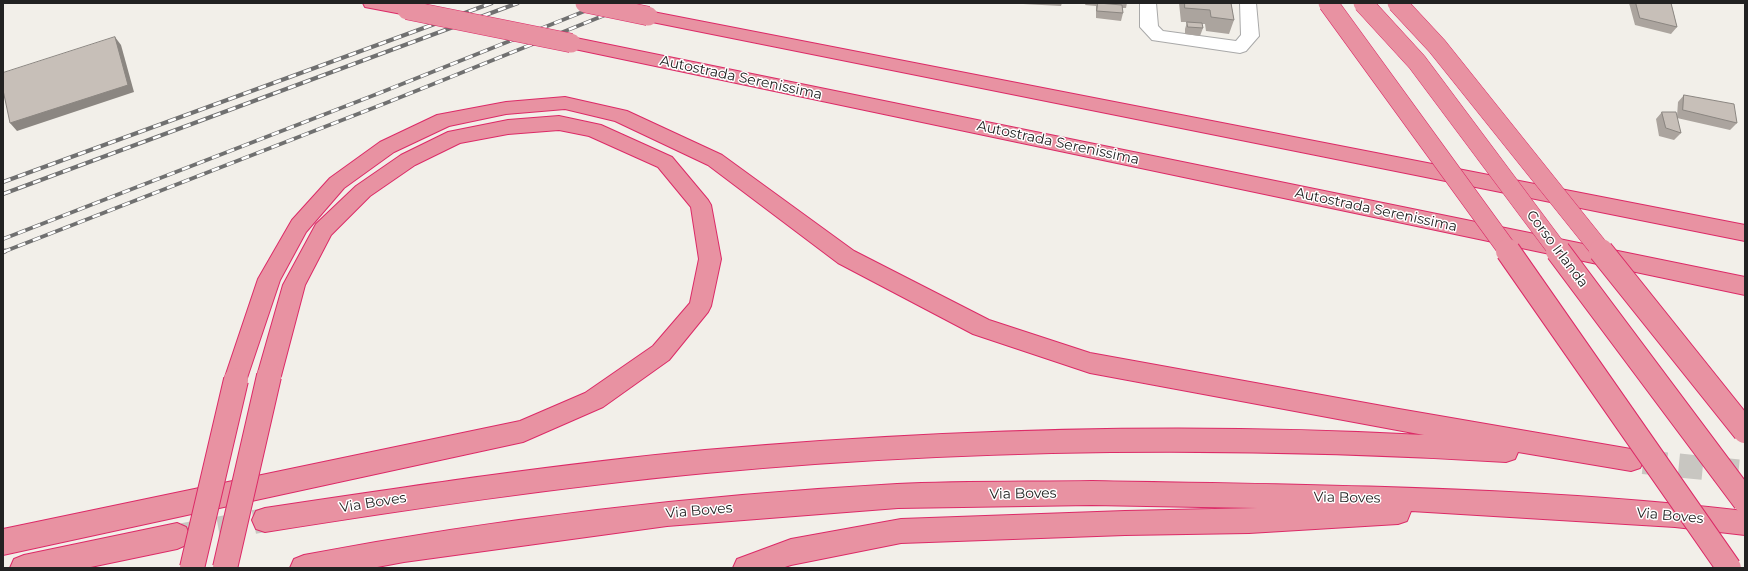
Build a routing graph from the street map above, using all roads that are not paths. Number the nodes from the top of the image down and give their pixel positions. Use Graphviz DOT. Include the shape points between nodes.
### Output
graph roads {
  1 [pos="371,3"];
  2 [pos="585,3"];
  3 [pos="1148,3"];
  4 [pos="1248,3"];
  5 [pos="1328,3"];
  6 [pos="1363,3"];
  7 [pos="1397,3"];
  8 [pos="1745,233"];
  9 [pos="1745,286"];
  10 [pos="1745,431"];
  11 [pos="1745,501"];
  12 [pos="1515,504"];
  13 [pos="265,520"];
  14 [pos="1745,523"];
  15 [pos="177,536"];
  16 [pos="3,542"];
  17 [pos="24,568"];
  18 [pos="192,568"];
  19 [pos="225,568"];
  20 [pos="304,568"];
  21 [pos="747,568"];
  22 [pos="1728,568"];
  1 -- 9 [label="highway, Autostrada Serenissima, bridge"];
  2 -- 8 [label="highway, bridge"];
  3 -- 4 [label="street" via="1149,27 1158,36 1240,47 1250,36"];
  5 -- 22 [label="highway, bridge" via="1557,319"];
  6 -- 11 [label="highway, Corso Irlanda, bridge" via="1417,62"];
  7 -- 10 [label="highway, bridge" via="1437,46"];
  12 -- 14 [label="highway, Via Boves" via="1676,515"];
  12 -- 20 [label="highway, Via Boves" via="1439,500 1092,493 898,496 667,514 404,549"];
  12 -- 21 [label="highway" via="1249,521 901,531 791,552"];
  13 -- 18 [label="highway, Via Boves, bridge" via="525,481 696,462 908,446 1086,440 1275,441 1447,447 1631,460 1090,363 981,327 846,257 715,160 620,116 565,103 506,108 444,120 387,147 337,183 299,226 269,279 248,340 236,380"];
  15 -- 17 [label="highway"];
  16 -- 19 [label="highway, bridge" via="523,430 594,400 661,353 700,306 710,259 701,206 664,162 594,130 559,123 508,127 455,137 408,160 363,191 323,230 294,285 269,376"];
}
